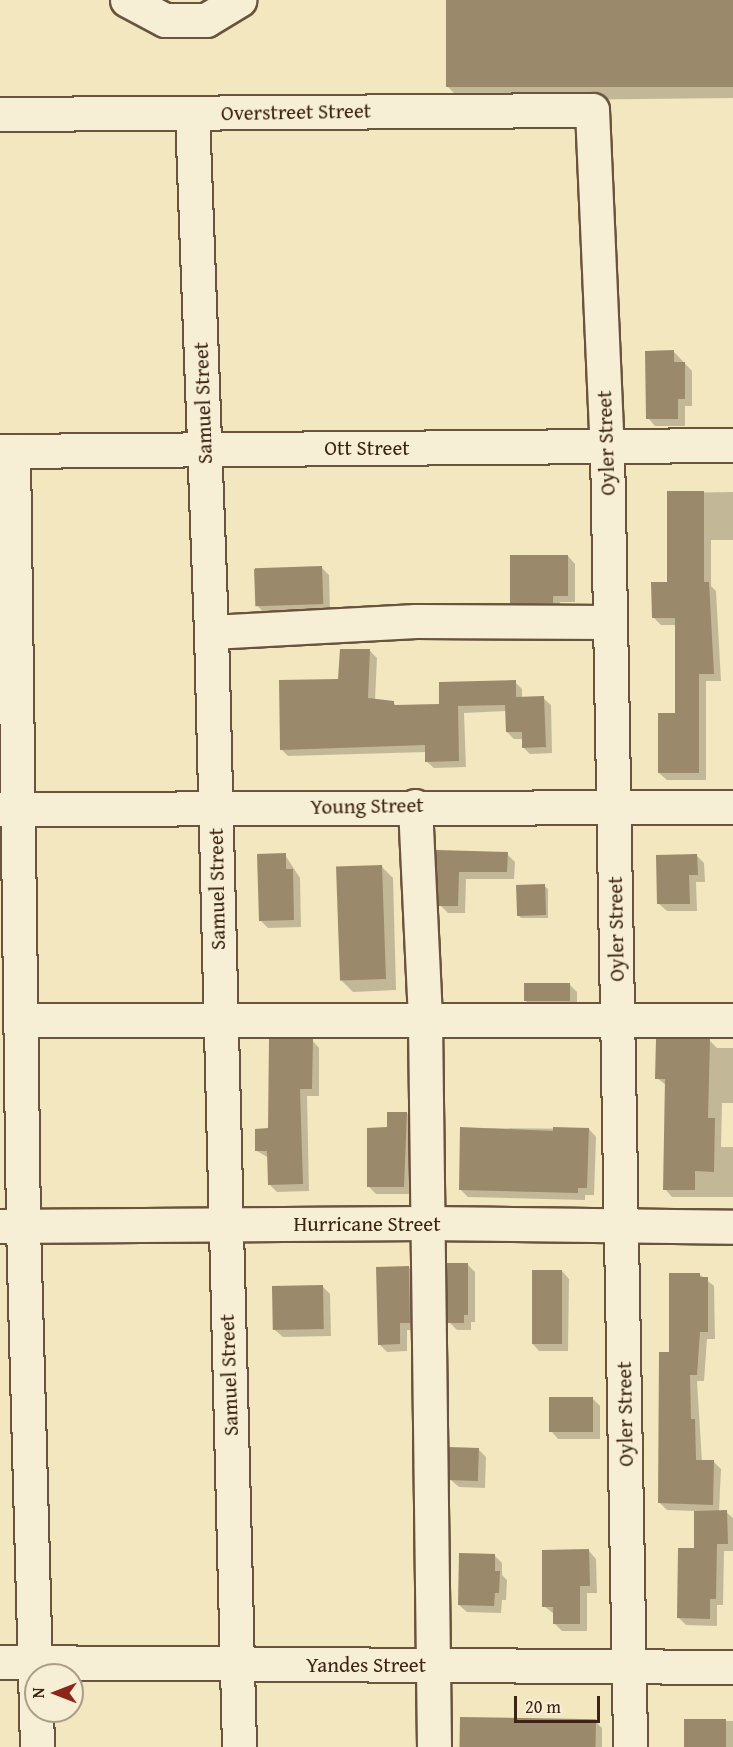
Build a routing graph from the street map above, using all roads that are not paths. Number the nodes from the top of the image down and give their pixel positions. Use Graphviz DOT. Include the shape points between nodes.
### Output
graph roads {
  1 [pos="127,0"];
  2 [pos="239,0"];
  3 [pos="592,110"];
  4 [pos="0,114"];
  5 [pos="192,114"];
  6 [pos="733,445"];
  7 [pos="205,448"];
  8 [pos="608,448"];
  9 [pos="7,451"];
  10 [pos="610,622"];
  11 [pos="211,632"];
  12 [pos="416,806"];
  13 [pos="733,807"];
  14 [pos="216,808"];
  15 [pos="613,808"];
  16 [pos="10,809"];
  17 [pos="618,1019"];
  18 [pos="23,1020"];
  19 [pos="219,1020"];
  20 [pos="424,1020"];
  21 [pos="733,1020"];
  22 [pos="425,1223"];
  23 [pos="225,1225"];
  24 [pos="12,1226"];
  25 [pos="733,1227"];
  26 [pos="622,1228"];
  27 [pos="0,1662"];
  28 [pos="35,1662"];
  29 [pos="237,1664"];
  30 [pos="432,1665"];
  31 [pos="629,1666"];
  32 [pos="733,1667"];
  33 [pos="37,1747"];
  34 [pos="239,1747"];
  35 [pos="434,1747"];
  36 [pos="630,1747"];
  1 -- 2 [label="street" via="165,20 206,20"];
  3 -- 5 [label="street, Overstreet Street"];
  3 -- 8 [label="street, Oyler Street"];
  4 -- 5 [label="street, Overstreet Street"];
  5 -- 7 [label="street, Samuel Street"];
  6 -- 8 [label="street, Ott Street"];
  7 -- 8 [label="street, Ott Street"];
  7 -- 9 [label="street, Ott Street"];
  7 -- 11 [label="street, Samuel Street"];
  8 -- 10 [label="street, Oyler Street"];
  9 -- 16 [label="street"];
  10 -- 11 [label="street" via="416,621"];
  10 -- 15 [label="street, Oyler Street"];
  11 -- 14 [label="street, Samuel Street"];
  12 -- 14 [label="street, Young Street"];
  12 -- 15 [label="street, Young Street"];
  12 -- 20 [label="street"];
  13 -- 15 [label="street, Young Street"];
  14 -- 16 [label="street, Young Street"];
  14 -- 19 [label="street, Samuel Street"];
  15 -- 17 [label="street, Oyler Street"];
  16 -- 18 [label="street"];
  17 -- 20 [label="street"];
  17 -- 21 [label="street"];
  17 -- 26 [label="street, Oyler Street"];
  18 -- 19 [label="street"];
  18 -- 24 [label="street"];
  19 -- 20 [label="street"];
  19 -- 23 [label="street, Samuel Street"];
  20 -- 22 [label="street"];
  22 -- 23 [label="street, Hurricane Street"];
  22 -- 26 [label="street, Hurricane Street"];
  22 -- 30 [label="street"];
  23 -- 24 [label="street, Hurricane Street"];
  23 -- 29 [label="street, Samuel Street"];
  24 -- 28 [label="street"];
  25 -- 26 [label="street, Hurricane Street"];
  26 -- 31 [label="street, Oyler Street"];
  27 -- 28 [label="street, Yandes Street"];
  28 -- 29 [label="street, Yandes Street"];
  28 -- 33 [label="street"];
  29 -- 30 [label="street, Yandes Street"];
  29 -- 34 [label="street, Samuel Street"];
  30 -- 31 [label="street, Yandes Street"];
  30 -- 35 [label="street"];
  31 -- 32 [label="street, Yandes Street"];
  31 -- 36 [label="street, Oyler Street"];
}
